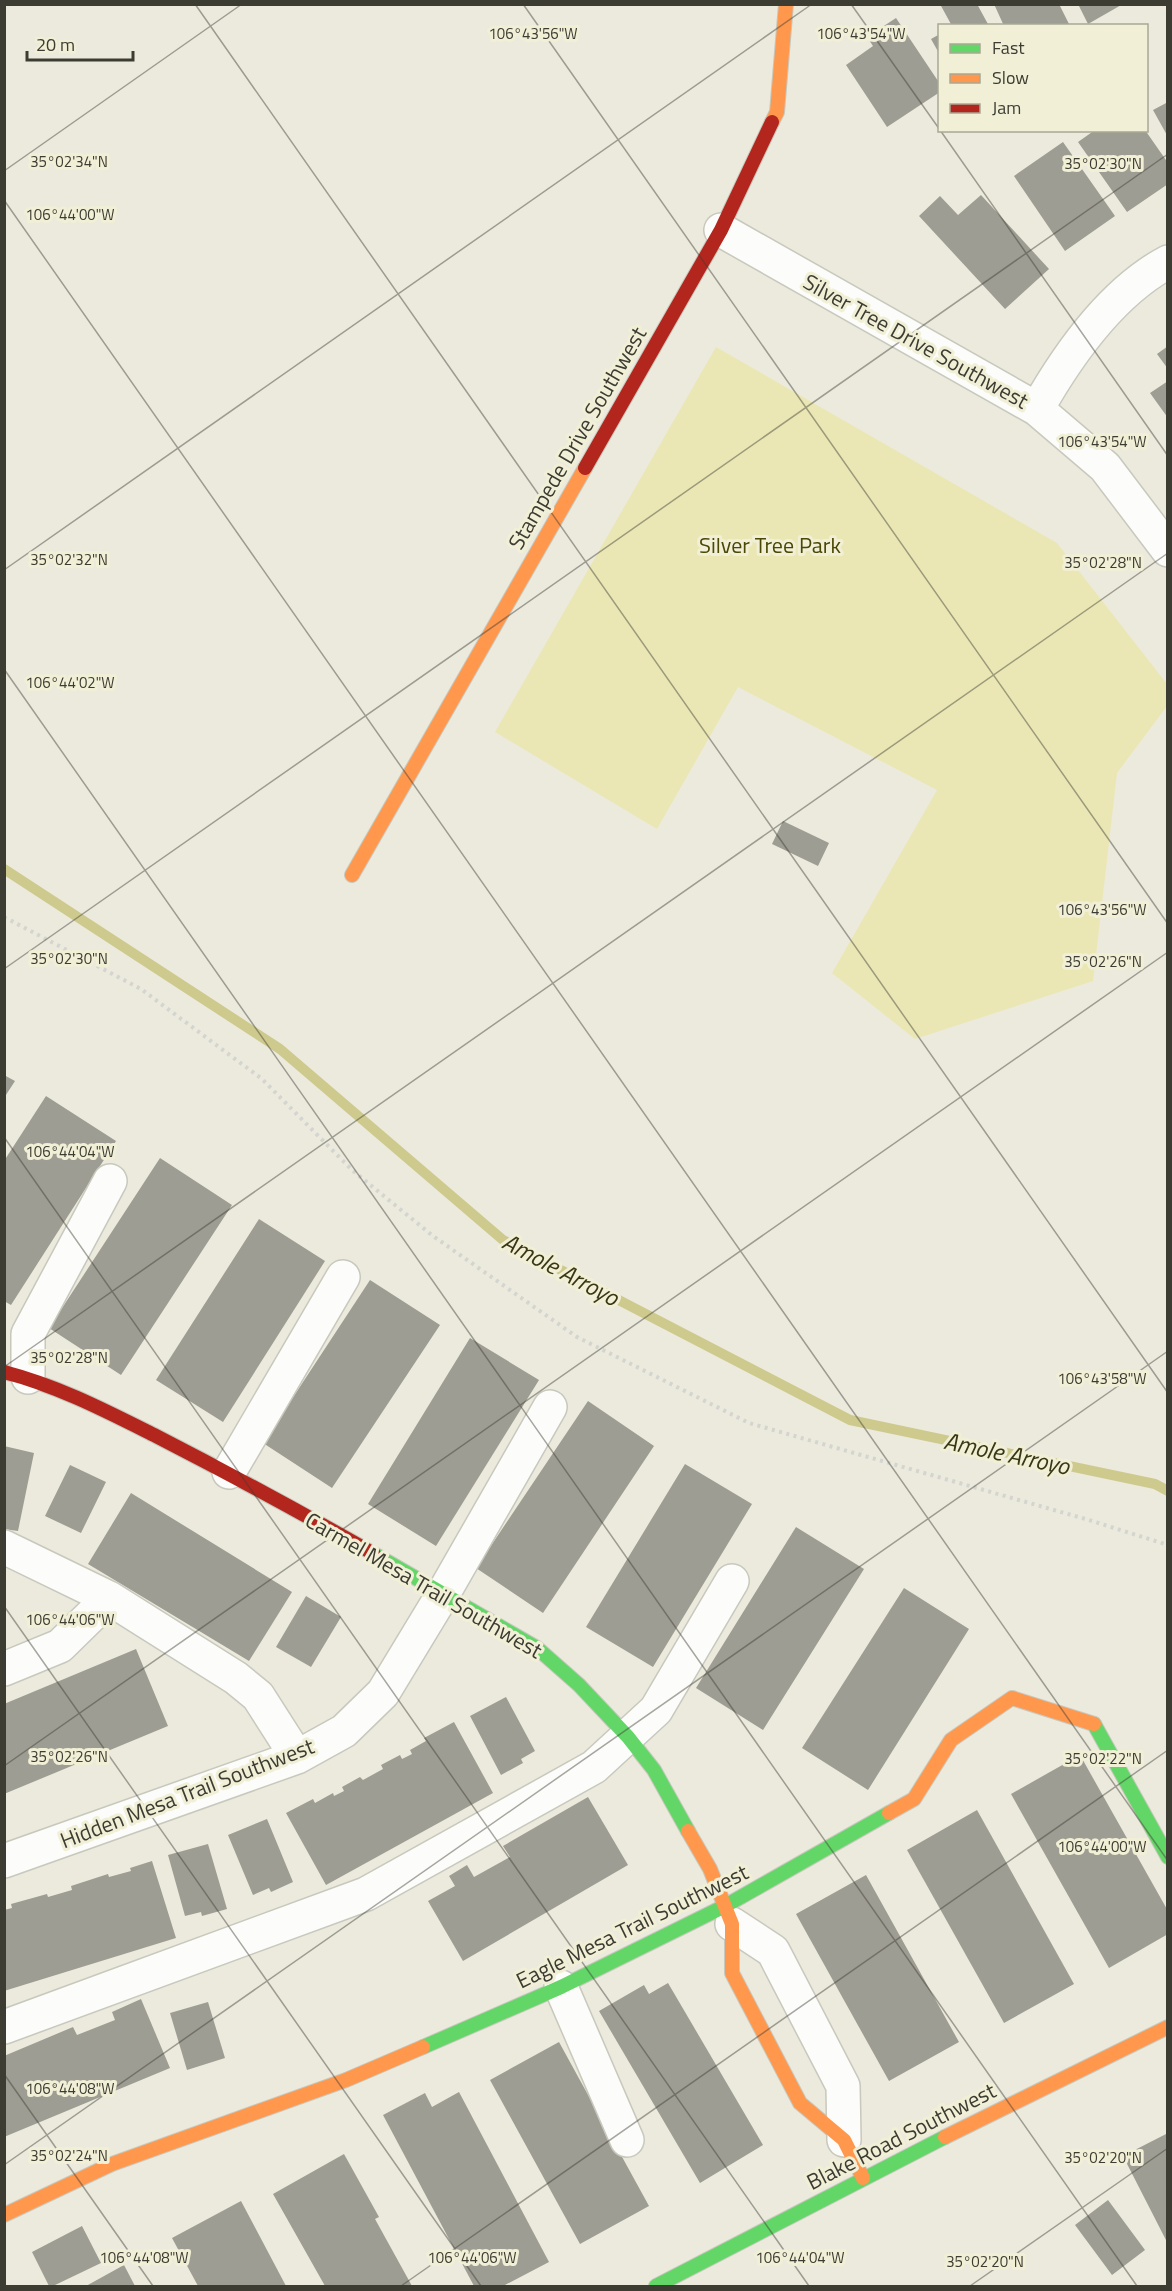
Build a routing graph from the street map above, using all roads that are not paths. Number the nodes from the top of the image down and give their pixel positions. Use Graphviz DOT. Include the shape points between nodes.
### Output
graph roads {
  1 [pos="786,4"];
  2 [pos="720,230"];
  3 [pos="1167,262"];
  4 [pos="1037,410"];
  5 [pos="1167,550"];
  6 [pos="352,875"];
  7 [pos="110,1181"];
  8 [pos="343,1277"];
  9 [pos="16,1374"];
  10 [pos="550,1407"];
  11 [pos="229,1472"];
  12 [pos="4,1547"];
  13 [pos="732,1581"];
  14 [pos="443,1594"];
  15 [pos="109,1598"];
  16 [pos="4,1669"];
  17 [pos="628,1737"];
  18 [pos="297,1756"];
  19 [pos="1167,1857"];
  20 [pos="4,1861"];
  21 [pos="728,1915"];
  22 [pos="561,1987"];
  23 [pos="803,2010"];
  24 [pos="4,2027"];
  25 [pos="1167,2027"];
  26 [pos="763,2032"];
  27 [pos="627,2140"];
  28 [pos="844,2140"];
  29 [pos="863,2178"];
  30 [pos="4,2216"];
  31 [pos="656,2286"];
  1 -- 2 [label="street, Stampede Drive Southwest" via="777,112"];
  2 -- 4 [label="street, Silver Tree Drive Southwest"];
  2 -- 6 [label="street, Stampede Drive Southwest"];
  3 -- 4 [label="street" via="1151,271 1100,318 1059,370"];
  4 -- 5 [label="street, Silver Tree Drive Southwest" via="1105,467"];
  7 -- 9 [label="street" via="28,1334"];
  8 -- 11 [label="street"];
  9 -- 11 [label="street, Carmel Mesa Trail Southwest" via="98,1408"];
  10 -- 14 [label="street, Hidden Mesa Trail Southwest"];
  11 -- 14 [label="street, Carmel Mesa Trail Southwest"];
  12 -- 15 [label="street"];
  13 -- 17 [label="street" via="656,1710"];
  14 -- 17 [label="street, Carmel Mesa Trail Southwest" via="537,1648"];
  14 -- 18 [label="street, Hidden Mesa Trail Southwest" via="383,1693 344,1731"];
  15 -- 16 [label="street" via="60,1646"];
  15 -- 18 [label="street" via="258,1696"];
  17 -- 21 [label="street, Carmel Mesa Trail Southwest" via="654,1770 710,1869"];
  17 -- 24 [label="street" via="594,1767 366,1894"];
  18 -- 20 [label="street, Hidden Mesa Trail Southwest"];
  19 -- 21 [label="street, Eagle Mesa Trail Southwest" via="1095,1724 1012,1698 951,1740 914,1799"];
  21 -- 22 [label="street, Eagle Mesa Trail Southwest"];
  21 -- 23 [label="street, Carmel Mesa Trail Southwest" via="773,1951"];
  21 -- 26 [label="street, Carmel Mesa Trail Southwest" via="732,1973"];
  22 -- 27 [label="street"];
  22 -- 30 [label="street, Eagle Mesa Trail Southwest" via="346,2080 112,2164"];
  23 -- 26 [label="street"];
  23 -- 28 [label="street, Carmel Mesa Trail Southwest" via="843,2086"];
  25 -- 29 [label="street, Blake Road Southwest"];
  26 -- 28 [label="street, Carmel Mesa Trail Southwest" via="800,2103"];
  28 -- 29 [label="street, Carmel Mesa Trail Southwest"];
  29 -- 31 [label="street, Blake Road Southwest"];
}
